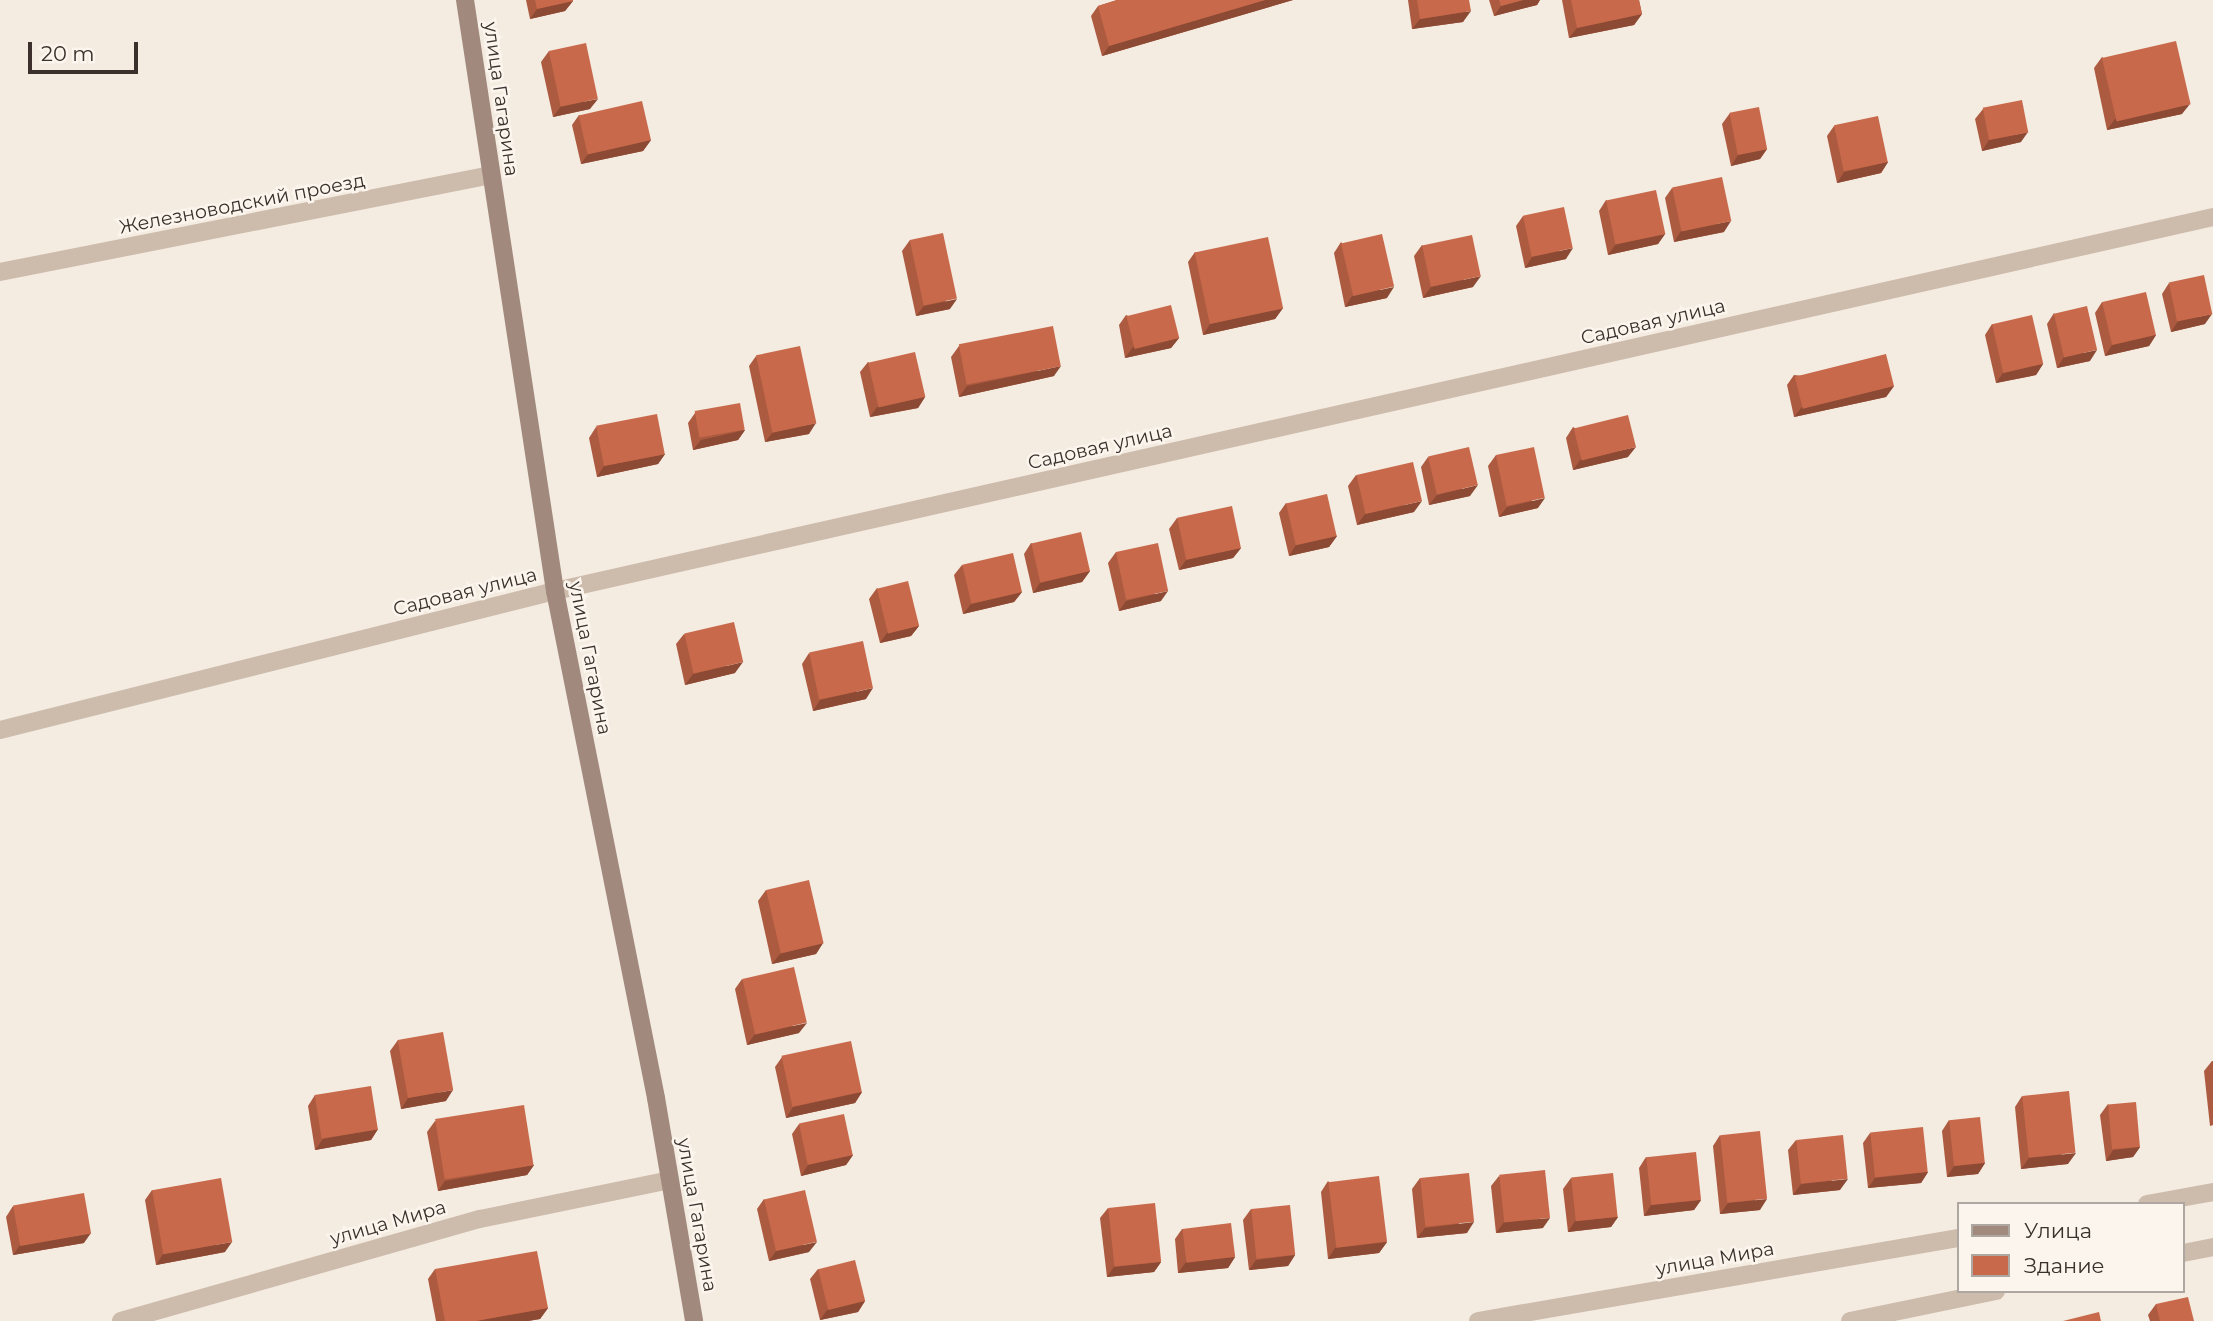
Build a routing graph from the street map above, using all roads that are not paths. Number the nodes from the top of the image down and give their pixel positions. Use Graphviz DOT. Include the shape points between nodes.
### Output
graph roads {
  1 [pos="465,0"];
  2 [pos="491,175"];
  3 [pos="2213,217"];
  4 [pos="0,272"];
  5 [pos="555,591"];
  6 [pos="0,730"];
  7 [pos="670,1180"];
  8 [pos="2213,1192"];
  9 [pos="2158,1202"];
  10 [pos="1958,1238"];
  11 [pos="2213,1247"];
  12 [pos="2185,1253"];
  13 [pos="1986,1293"];
  14 [pos="121,1321"];
  15 [pos="694,1321"];
  16 [pos="1478,1321"];
  17 [pos="1850,1321"];
  1 -- 2 [label="main road, улица Гагарина"];
  2 -- 4 [label="street, Железноводский проезд"];
  2 -- 5 [label="main road, улица Гагарина"];
  3 -- 5 [label="street, Садовая улица"];
  5 -- 6 [label="street, Садовая улица"];
  5 -- 7 [label="main road, улица Гагарина"];
  7 -- 14 [label="street, улица Мира" via="480,1219"];
  7 -- 15 [label="main road, улица Гагарина"];
  8 -- 9 [label="street"];
  10 -- 16 [label="street, улица Мира"];
  11 -- 12 [label="street"];
  13 -- 17 [label="street"];
}
